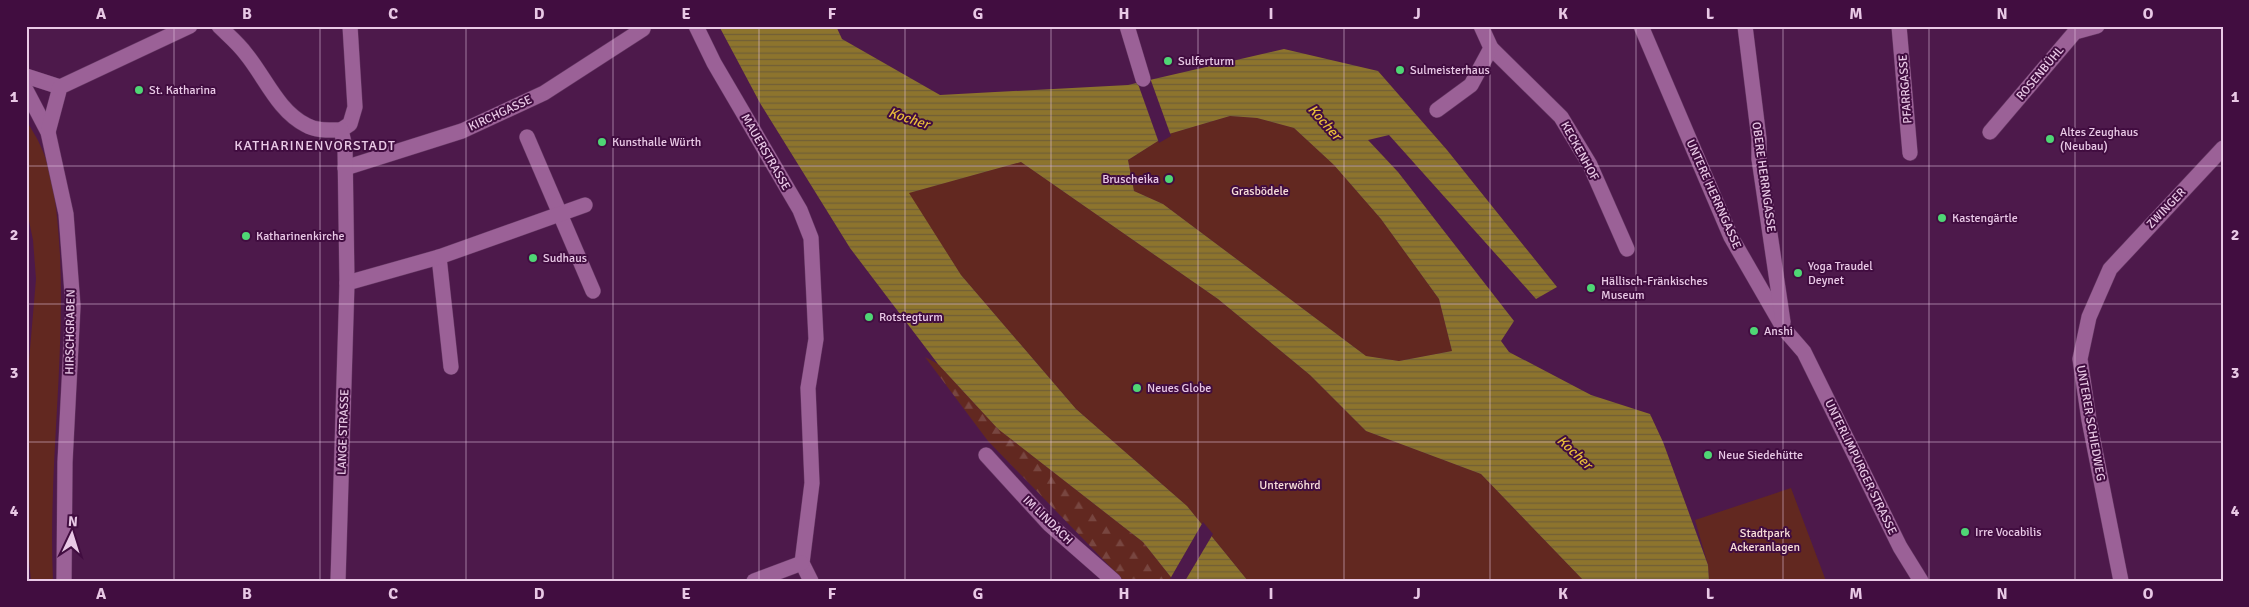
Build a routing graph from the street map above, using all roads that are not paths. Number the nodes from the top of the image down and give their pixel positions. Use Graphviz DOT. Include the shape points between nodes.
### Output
graph roads {
  1 [pos="190,26"];
  2 [pos="219,26"];
  3 [pos="350,26"];
  4 [pos="696,26"];
  5 [pos="1127,26"];
  6 [pos="1481,26"];
  7 [pos="1641,26"];
  8 [pos="1745,26"];
  9 [pos="1899,26"];
  10 [pos="2097,26"];
  11 [pos="643,29"];
  12 [pos="1491,48"];
  13 [pos="26,76"];
  14 [pos="1144,79"];
  15 [pos="60,87"];
  16 [pos="26,90"];
  17 [pos="1437,110"];
  18 [pos="341,130"];
  19 [pos="48,132"];
  20 [pos="1990,132"];
  21 [pos="527,137"];
  22 [pos="2223,148"];
  23 [pos="1910,152"];
  24 [pos="345,168"];
  25 [pos="585,205"];
  26 [pos="561,214"];
  27 [pos="1627,249"];
  28 [pos="439,257"];
  29 [pos="2110,269"];
  30 [pos="347,283"];
  31 [pos="593,291"];
  32 [pos="1784,328"];
  33 [pos="1804,352"];
  34 [pos="451,366"];
  35 [pos="986,455"];
  36 [pos="802,563"];
  37 [pos="64,581"];
  38 [pos="338,581"];
  39 [pos="754,581"];
  40 [pos="811,581"];
  41 [pos="1114,581"];
  42 [pos="1921,581"];
  43 [pos="2121,581"];
  1 -- 15 [label="street"];
  2 -- 18 [label="street" via="246,53 274,96 291,113 306,125"];
  3 -- 18 [label="street" via="355,106 350,124"];
  4 -- 36 [label="street, MAUERSTRASSE" via="714,63 800,210 813,246 816,339 808,388 812,483"];
  5 -- 14 [label="street"];
  6 -- 12 [label="street"];
  7 -- 32 [label="street, UNTERE HERRNGASSE" via="1731,237"];
  8 -- 32 [label="street, OBERE HERRNGASSE" via="1759,159"];
  9 -- 23 [label="street, PFARRGASSE"];
  10 -- 20 [label="street, ROSENBÜHL" via="2075,32"];
  11 -- 24 [label="street, KIRCHGASSE" via="544,93 462,131"];
  12 -- 17 [label="street" via="1471,85"];
  12 -- 27 [label="street, KECKENHOF" via="1561,117 1590,165"];
  13 -- 15 [label="street"];
  15 -- 19 [label="street"];
  16 -- 19 [label="street, HIRSCHGRABEN"];
  18 -- 24 [label="street, LANGE STRASSE"];
  19 -- 37 [label="street, HIRSCHGRABEN" via="66,214 73,306 65,462"];
  21 -- 26 [label="street"];
  22 -- 29 [label="street, ZWINGER"];
  24 -- 30 [label="street, LANGE STRASSE"];
  25 -- 26 [label="street"];
  26 -- 28 [label="street"];
  26 -- 31 [label="street"];
  28 -- 30 [label="street"];
  28 -- 34 [label="street"];
  29 -- 43 [label="street, UNTERER SCHIEDWEG" via="2089,318 2080,359"];
  30 -- 38 [label="street, LANGE STRASSE"];
  32 -- 33 [label="street, UNTERE HERRNGASSE"];
  33 -- 42 [label="street, UNTERLIMPURGER STRASSE" via="1900,547"];
  35 -- 41 [label="street, IM LINDACH" via="1049,524"];
  36 -- 39 [label="street"];
  36 -- 40 [label="street"];
}
